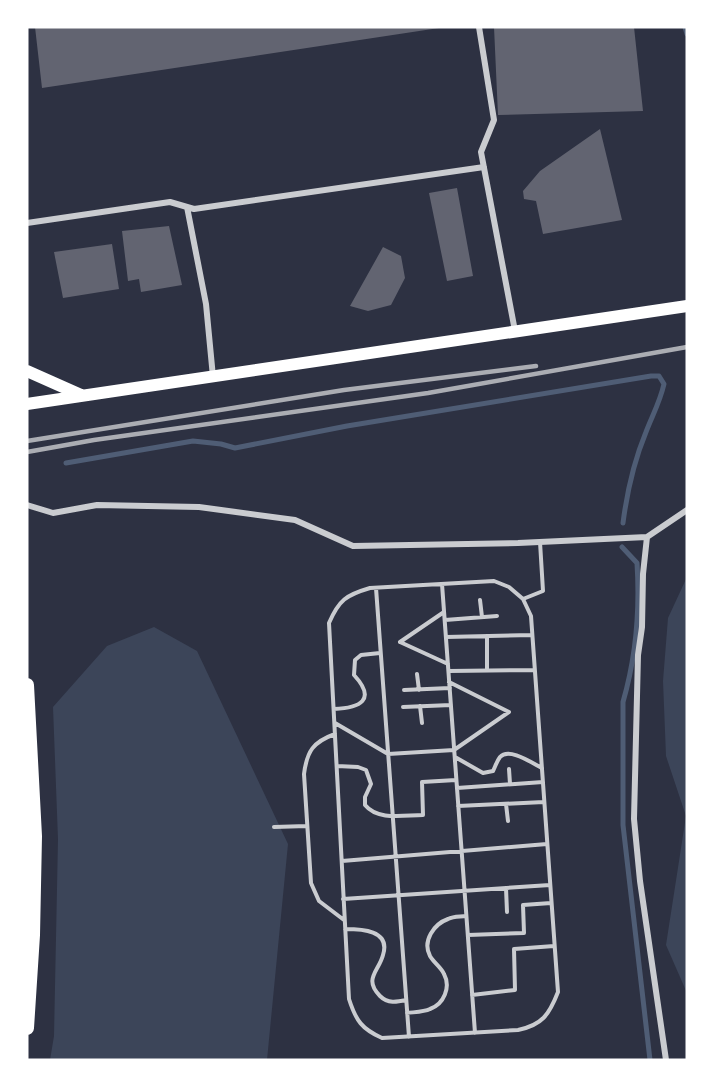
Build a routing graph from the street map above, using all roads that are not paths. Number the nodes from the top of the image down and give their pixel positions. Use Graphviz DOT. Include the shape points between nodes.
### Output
graph roads {
  1 [pos="479,27"];
  2 [pos="484,167"];
  3 [pos="187,207"];
  4 [pos="27,223"];
  5 [pos="687,306"];
  6 [pos="515,332"];
  7 [pos="27,371"];
  8 [pos="213,376"];
  9 [pos="83,396"];
  10 [pos="27,404"];
  11 [pos="27,505"];
  12 [pos="687,510"];
  13 [pos="647,537"];
  14 [pos="540,542"];
  15 [pos="442,584"];
  16 [pos="375,588"];
  17 [pos="523,599"];
  18 [pos="480,600"];
  19 [pos="444,612"];
  20 [pos="497,616"];
  21 [pos="482,617"];
  22 [pos="445,620"];
  23 [pos="532,635"];
  24 [pos="487,636"];
  25 [pos="446,637"];
  26 [pos="380,653"];
  27 [pos="448,664"];
  28 [pos="487,670"];
  29 [pos="535,670"];
  30 [pos="448,671"];
  31 [pos="417,674"];
  32 [pos="449,682"];
  33 [pos="27,685"];
  34 [pos="450,688"];
  35 [pos="404,690"];
  36 [pos="419,690"];
  37 [pos="451,705"];
  38 [pos="403,706"];
  39 [pos="420,706"];
  40 [pos="334,709"];
  41 [pos="334,723"];
  42 [pos="422,723"];
  43 [pos="335,734"];
  44 [pos="454,750"];
  45 [pos="388,754"];
  46 [pos="455,756"];
  47 [pos="336,766"];
  48 [pos="542,768"];
  49 [pos="509,769"];
  50 [pos="456,780"];
  51 [pos="543,782"];
  52 [pos="510,784"];
  53 [pos="457,788"];
  54 [pos="544,802"];
  55 [pos="507,804"];
  56 [pos="458,806"];
  57 [pos="393,816"];
  58 [pos="508,820"];
  59 [pos="307,826"];
  60 [pos="274,827"];
  61 [pos="547,844"];
  62 [pos="462,851"];
  63 [pos="396,857"];
  64 [pos="341,861"];
  65 [pos="550,885"];
  66 [pos="506,888"];
  67 [pos="465,891"];
  68 [pos="399,896"];
  69 [pos="343,899"];
  70 [pos="551,903"];
  71 [pos="507,912"];
  72 [pos="466,916"];
  73 [pos="344,920"];
  74 [pos="345,929"];
  75 [pos="468,935"];
  76 [pos="554,946"];
  77 [pos="472,995"];
  78 [pos="406,1000"];
  79 [pos="407,1013"];
  80 [pos="27,1028"];
  81 [pos="475,1033"];
  82 [pos="409,1037"];
  83 [pos="666,1060"];
  1 -- 2 [label="street" via="494,120 481,152"];
  2 -- 3 [label="street"];
  2 -- 6 [label="street"];
  3 -- 4 [label="street" via="170,202"];
  3 -- 8 [label="street" via="206,304"];
  5 -- 6 [label="highway"];
  6 -- 8 [label="highway"];
  7 -- 9 [label="highway"];
  8 -- 9 [label="highway"];
  9 -- 10 [label="highway"];
  11 -- 14 [label="street" via="53,513 97,505 231,511 296,520 353,546"];
  12 -- 13 [label="street"];
  13 -- 14 [label="street"];
  13 -- 83 [label="street" via="638,655 634,819"];
  14 -- 17 [label="lane" via="543,591"];
  15 -- 16 [label="lane"];
  15 -- 17 [label="lane" via="494,581 509,586"];
  15 -- 19 [label="lane"];
  16 -- 26 [label="lane"];
  16 -- 40 [label="lane" via="351,594 336,606 329,623"];
  17 -- 23 [label="lane" via="531,616"];
  18 -- 21 [label="lane"];
  19 -- 22 [label="lane"];
  19 -- 27 [label="lane" via="400,642"];
  20 -- 21 [label="lane"];
  21 -- 22 [label="lane"];
  22 -- 25 [label="lane"];
  23 -- 24 [label="lane"];
  23 -- 29 [label="lane"];
  24 -- 25 [label="lane"];
  24 -- 28 [label="lane"];
  25 -- 27 [label="lane"];
  26 -- 40 [label="lane" via="361,655 356,660 354,675 364,685 361,703 353,708"];
  26 -- 45 [label="lane"];
  27 -- 30 [label="lane"];
  28 -- 29 [label="lane"];
  28 -- 30 [label="lane"];
  29 -- 48 [label="lane"];
  30 -- 32 [label="lane"];
  31 -- 36 [label="lane"];
  32 -- 34 [label="lane"];
  32 -- 44 [label="lane" via="509,712"];
  33 -- 80 [label="highway" via="35,836"];
  34 -- 36 [label="lane"];
  34 -- 37 [label="lane"];
  35 -- 36 [label="lane"];
  37 -- 39 [label="lane"];
  37 -- 44 [label="lane"];
  38 -- 39 [label="lane"];
  39 -- 42 [label="lane"];
  40 -- 41 [label="lane"];
  41 -- 43 [label="lane"];
  41 -- 45 [label="lane"];
  43 -- 47 [label="lane"];
  43 -- 59 [label="lane" via="312,748 306,759"];
  44 -- 45 [label="lane"];
  44 -- 46 [label="lane"];
  45 -- 57 [label="lane"];
  46 -- 48 [label="lane" via="483,773 493,771 506,753"];
  46 -- 50 [label="lane"];
  47 -- 57 [label="lane" via="366,770 371,784 365,805 370,812"];
  47 -- 64 [label="lane"];
  48 -- 51 [label="lane"];
  49 -- 52 [label="lane"];
  50 -- 53 [label="lane"];
  50 -- 57 [label="lane" via="422,782 423,815"];
  51 -- 52 [label="lane"];
  51 -- 54 [label="lane"];
  52 -- 53 [label="lane"];
  53 -- 56 [label="lane"];
  54 -- 55 [label="lane"];
  54 -- 61 [label="lane"];
  55 -- 56 [label="lane"];
  55 -- 58 [label="lane"];
  56 -- 62 [label="lane"];
  57 -- 63 [label="lane"];
  59 -- 60 [label="lane"];
  59 -- 73 [label="lane" via="311,883 319,901"];
  61 -- 62 [label="lane"];
  61 -- 65 [label="lane"];
  62 -- 63 [label="lane"];
  62 -- 67 [label="lane"];
  63 -- 64 [label="lane"];
  63 -- 68 [label="lane"];
  64 -- 69 [label="lane"];
  65 -- 66 [label="lane"];
  65 -- 70 [label="lane"];
  66 -- 67 [label="lane"];
  66 -- 71 [label="lane"];
  67 -- 68 [label="lane"];
  67 -- 72 [label="lane"];
  68 -- 69 [label="lane"];
  68 -- 78 [label="lane"];
  69 -- 73 [label="lane"];
  70 -- 75 [label="lane" via="523,906 524,933"];
  70 -- 76 [label="lane"];
  72 -- 75 [label="lane"];
  72 -- 79 [label="lane" via="440,922 428,940 427,949 446,978 444,996 432,1009"];
  73 -- 74 [label="lane"];
  74 -- 78 [label="lane" via="375,933 385,946 373,973 373,987 384,1000"];
  74 -- 82 [label="lane" via="349,999 355,1017 367,1031 382,1038"];
  75 -- 77 [label="lane"];
  76 -- 77 [label="lane" via="514,949 515,990"];
  76 -- 81 [label="lane" via="558,992 550,1010 535,1027"];
  77 -- 81 [label="lane"];
  78 -- 79 [label="lane"];
  79 -- 82 [label="lane"];
  81 -- 82 [label="lane"];
}
